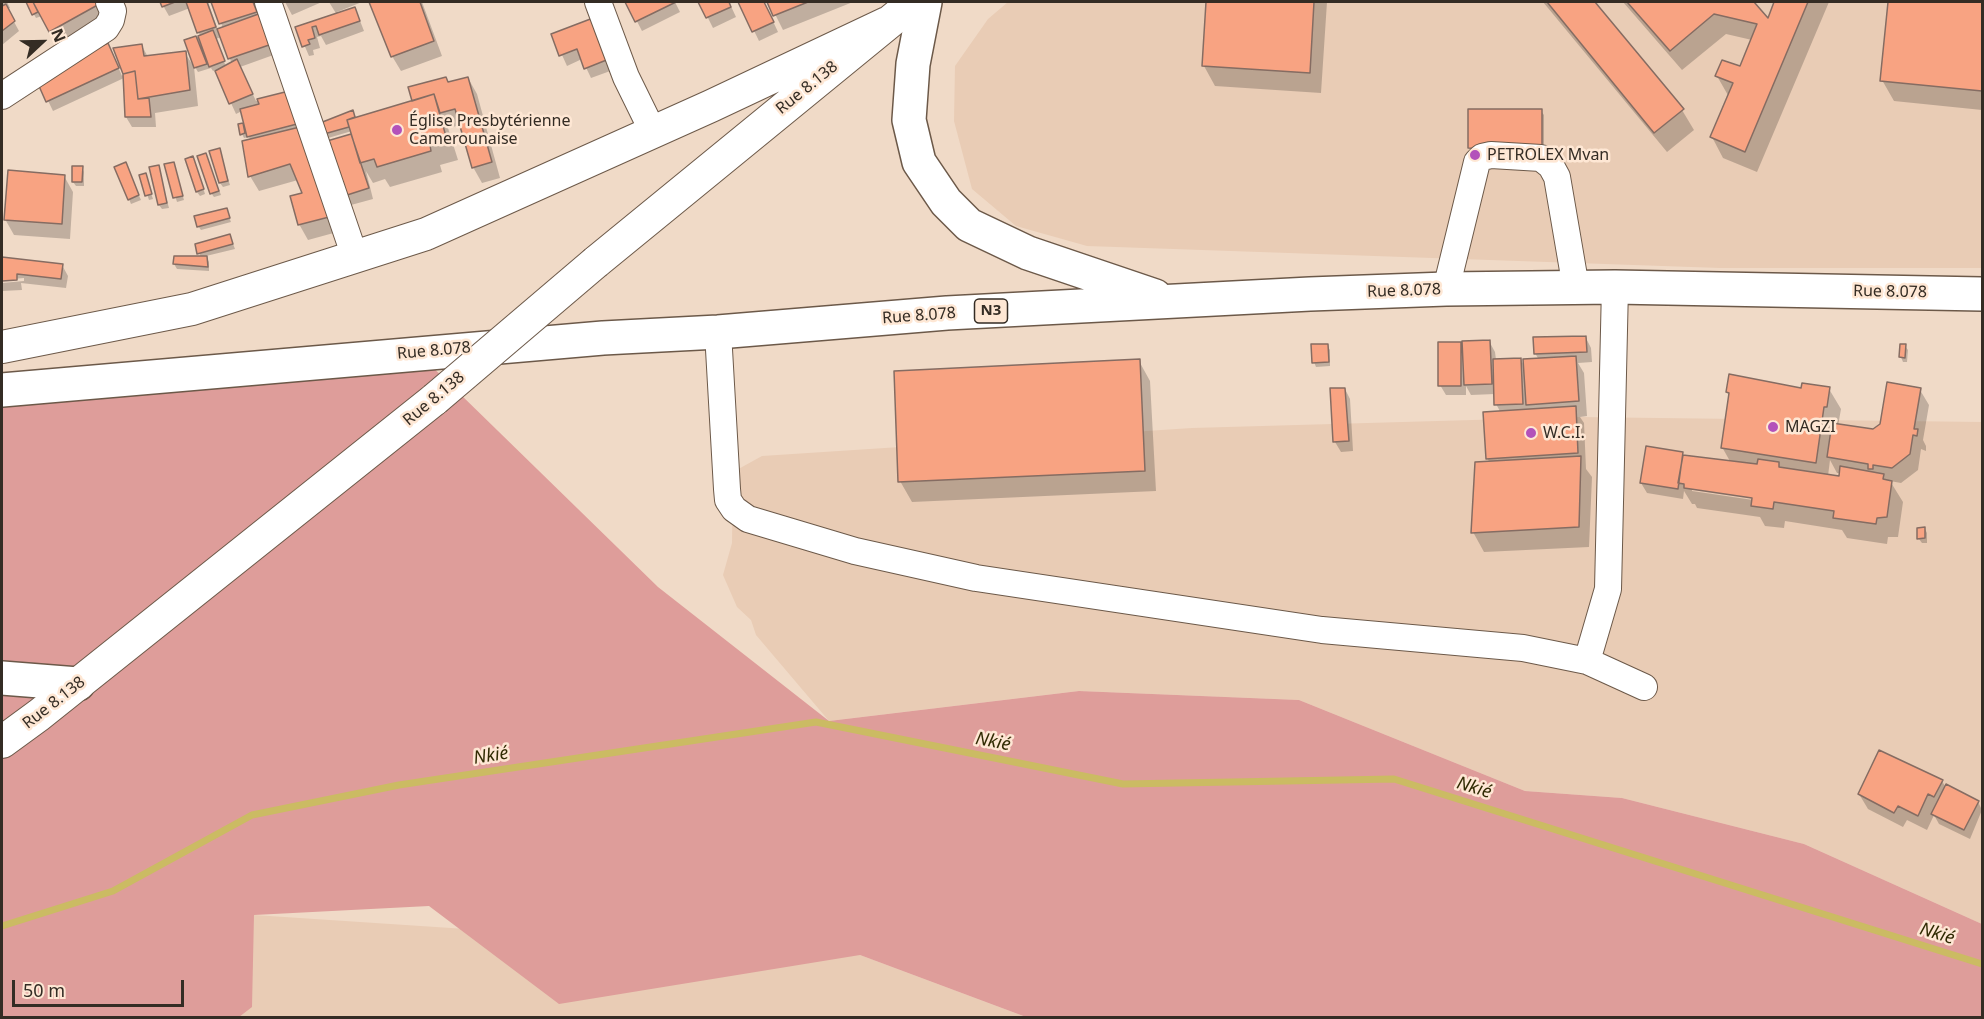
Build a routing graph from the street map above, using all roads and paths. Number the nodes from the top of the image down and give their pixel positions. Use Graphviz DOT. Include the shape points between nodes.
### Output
graph roads {
  1 [pos="109,2"];
  2 [pos="268,2"];
  3 [pos="598,2"];
  4 [pos="914,2"];
  5 [pos="925,2"];
  6 [pos="887,23"];
  7 [pos="2,96"];
  8 [pos="653,132"];
  9 [pos="355,257"];
  10 [pos="1615,287"];
  11 [pos="1576,288"];
  12 [pos="1446,289"];
  13 [pos="1983,294"];
  14 [pos="1170,301"];
  15 [pos="718,332"];
  16 [pos="2,347"];
  17 [pos="2,390"];
  18 [pos="1587,661"];
  19 [pos="2,678"];
  20 [pos="78,684"];
  21 [pos="1644,687"];
  22 [pos="2,742"];
  1 -- 7 [label="street" via="113,11 106,28"];
  2 -- 9 [label="street"];
  3 -- 8 [label="street" via="626,78"];
  4 -- 6 [label="main road, Rue 8.138"];
  5 -- 14 [label="highway" via="913,64 909,120 919,162 946,202 969,225 1028,253"];
  6 -- 8 [label="main road"];
  6 -- 20 [label="main road, Rue 8.138, bridge" via="435,399"];
  8 -- 9 [label="main road" via="426,234"];
  9 -- 16 [label="main road" via="192,309"];
  10 -- 11 [label="highway, Rue 8.078 / N3"];
  10 -- 13 [label="highway, Rue 8.078 / N3"];
  10 -- 18 [label="street" via="1608,589"];
  11 -- 12 [label="highway, Rue 8.078 / N3"];
  11 -- 12 [label="street" via="1557,177 1551,166 1541,158 1491,155 1477,162"];
  12 -- 14 [label="highway, Rue 8.078 / N3"];
  14 -- 15 [label="highway, Rue 8.078 / N3" via="947,313"];
  15 -- 17 [label="highway, Rue 8.078 / N3" via="440,351"];
  15 -- 18 [label="street" via="726,489 734,509 748,519 855,551 976,578 1322,630 1523,648"];
  18 -- 21 [label="street"];
  19 -- 20 [label="highway"];
  20 -- 22 [label="main road, Rue 8.138"];
}
